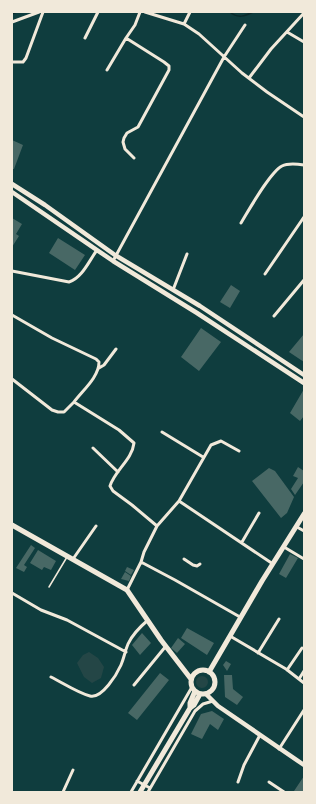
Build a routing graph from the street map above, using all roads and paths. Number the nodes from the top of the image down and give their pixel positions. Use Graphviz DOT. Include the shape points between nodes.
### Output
graph roads {
  1 [pos="39,12"];
  2 [pos="43,12"];
  3 [pos="98,12"];
  4 [pos="140,12"];
  5 [pos="145,12"];
  6 [pos="190,12"];
  7 [pos="304,13"];
  8 [pos="12,22"];
  9 [pos="184,24"];
  10 [pos="245,25"];
  11 [pos="287,32"];
  12 [pos="85,38"];
  13 [pos="126,38"];
  14 [pos="304,42"];
  15 [pos="224,57"];
  16 [pos="12,62"];
  17 [pos="107,70"];
  18 [pos="249,78"];
  19 [pos="304,117"];
  20 [pos="134,158"];
  21 [pos="304,165"];
  22 [pos="12,184"];
  23 [pos="12,192"];
  24 [pos="304,217"];
  25 [pos="241,222"];
  26 [pos="97,250"];
  27 [pos="187,254"];
  28 [pos="115,255"];
  29 [pos="113,261"];
  30 [pos="12,271"];
  31 [pos="265,274"];
  32 [pos="304,280"];
  33 [pos="173,290"];
  34 [pos="12,315"];
  35 [pos="274,316"];
  36 [pos="116,349"];
  37 [pos="99,368"];
  38 [pos="304,375"];
  39 [pos="12,379"];
  40 [pos="304,383"];
  41 [pos="74,402"];
  42 [pos="162,432"];
  43 [pos="93,448"];
  44 [pos="239,451"];
  45 [pos="203,457"];
  46 [pos="118,472"];
  47 [pos="179,501"];
  48 [pos="260,513"];
  49 [pos="304,514"];
  50 [pos="12,526"];
  51 [pos="96,526"];
  52 [pos="157,526"];
  53 [pos="297,527"];
  54 [pos="304,531"];
  55 [pos="242,542"];
  56 [pos="284,547"];
  57 [pos="70,558"];
  58 [pos="184,559"];
  59 [pos="304,559"];
  60 [pos="140,562"];
  61 [pos="200,564"];
  62 [pos="273,564"];
  63 [pos="49,587"];
  64 [pos="127,590"];
  65 [pos="12,593"];
  66 [pos="240,618"];
  67 [pos="279,619"];
  68 [pos="148,620"];
  69 [pos="230,636"];
  70 [pos="166,646"];
  71 [pos="302,648"];
  72 [pos="126,652"];
  73 [pos="258,653"];
  74 [pos="287,670"];
  75 [pos="304,671"];
  76 [pos="209,672"];
  77 [pos="51,677"];
  78 [pos="191,679"];
  79 [pos="299,679"];
  80 [pos="304,683"];
  81 [pos="134,685"];
  82 [pos="198,691"];
  83 [pos="213,701"];
  84 [pos="304,710"];
  85 [pos="260,736"];
  86 [pos="279,749"];
  87 [pos="304,766"];
  88 [pos="73,770"];
  89 [pos="137,781"];
  90 [pos="238,782"];
  91 [pos="269,782"];
  92 [pos="150,788"];
  93 [pos="62,792"];
  94 [pos="130,792"];
  95 [pos="140,792"];
  96 [pos="148,792"];
  97 [pos="284,792"];
  1 -- 8 [label="street"];
  2 -- 16 [label="street" via="26,58 23,62"];
  3 -- 12 [label="street"];
  4 -- 13 [label="street"];
  5 -- 9 [label="street"];
  6 -- 9 [label="street"];
  7 -- 11 [label="street"];
  9 -- 15 [label="street"];
  10 -- 15 [label="street"];
  11 -- 14 [label="street"];
  11 -- 18 [label="street"];
  13 -- 17 [label="street"];
  13 -- 20 [label="street" via="164,62 169,70 138,127 127,133 124,138 125,149"];
  15 -- 18 [label="street"];
  15 -- 28 [label="street"];
  18 -- 19 [label="street"];
  21 -- 25 [label="street" via="282,166 273,173"];
  22 -- 28 [label="main road"];
  23 -- 26 [label="main road"];
  24 -- 31 [label="street"];
  26 -- 29 [label="main road"];
  26 -- 30 [label="street" via="80,276 68,282"];
  27 -- 33 [label="street"];
  28 -- 29 [label="street"];
  28 -- 33 [label="main road"];
  29 -- 40 [label="main road"];
  32 -- 35 [label="street"];
  33 -- 38 [label="main road"];
  34 -- 37 [label="street" via="96,359"];
  36 -- 37 [label="street" via="104,366"];
  37 -- 41 [label="street"];
  39 -- 41 [label="street" via="52,410 64,412"];
  41 -- 46 [label="street" via="119,430 134,443 133,450"];
  42 -- 45 [label="street"];
  43 -- 46 [label="street"];
  44 -- 45 [label="street" via="221,441 211,445"];
  45 -- 47 [label="street"];
  46 -- 52 [label="street" via="110,486 113,491"];
  47 -- 52 [label="street"];
  47 -- 55 [label="street"];
  48 -- 55 [label="street"];
  49 -- 53 [label="main road"];
  50 -- 57 [label="main road"];
  51 -- 57 [label="street"];
  52 -- 60 [label="street"];
  53 -- 54 [label="street"];
  53 -- 56 [label="main road"];
  55 -- 62 [label="street"];
  56 -- 59 [label="street"];
  56 -- 62 [label="main road"];
  57 -- 63 [label="lane"];
  57 -- 64 [label="main road"];
  58 -- 61 [label="street" via="193,565"];
  60 -- 64 [label="street"];
  60 -- 66 [label="street"];
  62 -- 66 [label="main road"];
  64 -- 68 [label="main road"];
  65 -- 72 [label="street"];
  66 -- 69 [label="main road"];
  67 -- 73 [label="street"];
  68 -- 70 [label="main road"];
  68 -- 72 [label="street" via="128,644"];
  69 -- 73 [label="street"];
  69 -- 76 [label="main road"];
  70 -- 78 [label="main road"];
  70 -- 81 [label="street"];
  71 -- 74 [label="street"];
  72 -- 77 [label="street" via="117,674 97,696 91,697"];
  73 -- 74 [label="street"];
  74 -- 79 [label="street"];
  75 -- 79 [label="street"];
  76 -- 78 [label="main road" via="200,670"];
  76 -- 82 [label="main road" via="214,679 210,691"];
  78 -- 82 [label="main road"];
  79 -- 80 [label="street"];
  82 -- 83 [label="main road"];
  82 -- 89 [label="street" via="172,721"];
  82 -- 95 [label="main road" via="194,705"];
  83 -- 85 [label="main road"];
  83 -- 92 [label="street" via="195,711"];
  84 -- 86 [label="street"];
  85 -- 86 [label="main road"];
  85 -- 90 [label="street"];
  86 -- 87 [label="main road"];
  88 -- 93 [label="street"];
  89 -- 92 [label="street"];
  89 -- 94 [label="street"];
  91 -- 97 [label="street"];
  92 -- 96 [label="street"];
}
